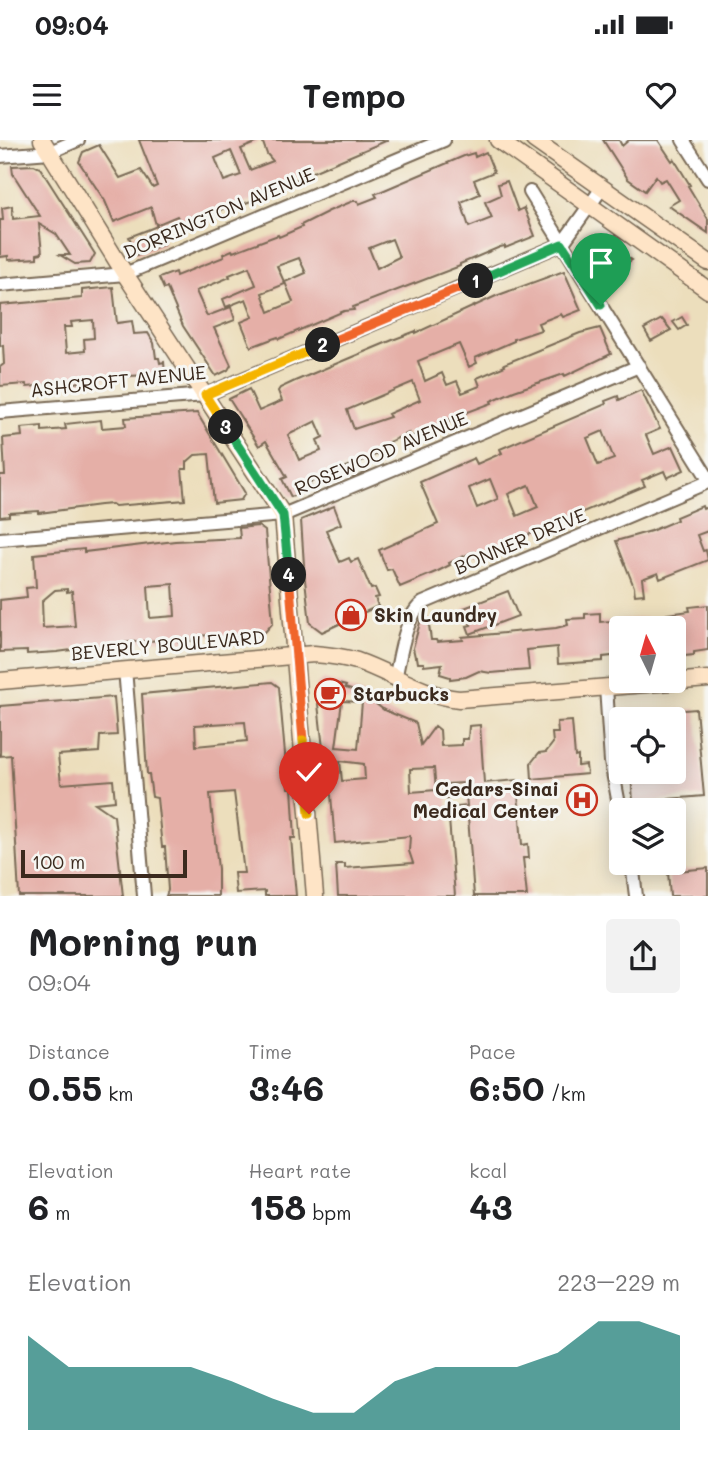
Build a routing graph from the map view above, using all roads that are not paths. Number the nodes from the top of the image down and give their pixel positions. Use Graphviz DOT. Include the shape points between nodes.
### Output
graph roads {
  1 [pos="78,140"];
  2 [pos="444,140"];
  3 [pos="498,140"];
  4 [pos="534,140"];
  5 [pos="684,140"];
  6 [pos="46,146"];
  7 [pos="0,156"];
  8 [pos="708,179"];
  9 [pos="601,188"];
  10 [pos="530,192"];
  11 [pos="589,204"];
  12 [pos="562,244"];
  13 [pos="708,262"];
  14 [pos="125,274"];
  15 [pos="0,285"];
  16 [pos="708,289"];
  17 [pos="639,366"];
  18 [pos="205,395"];
  19 [pos="0,412"];
  20 [pos="708,480"];
  21 [pos="283,515"];
  22 [pos="0,539"];
  23 [pos="295,655"];
  24 [pos="125,669"];
  25 [pos="395,679"];
  26 [pos="708,679"];
  27 [pos="0,681"];
  28 [pos="606,687"];
  29 [pos="618,798"];
  30 [pos="633,875"];
  31 [pos="144,896"];
  32 [pos="315,896"];
  33 [pos="636,896"];
  1 -- 6 [label="street"];
  2 -- 14 [label="street, DORRINGTON AVENUE"];
  3 -- 11 [label="main road"];
  4 -- 9 [label="main road"];
  5 -- 8 [label="street"];
  6 -- 7 [label="street"];
  6 -- 14 [label="main road"];
  9 -- 11 [label="street"];
  9 -- 13 [label="main road"];
  10 -- 12 [label="street"];
  11 -- 12 [label="street"];
  11 -- 16 [label="main road"];
  12 -- 17 [label="street"];
  12 -- 18 [label="street, ASHCROFT AVENUE"];
  14 -- 15 [label="street, DORRINGTON AVENUE"];
  14 -- 18 [label="main road"];
  17 -- 20 [label="street"];
  17 -- 21 [label="street, ROSEWOOD AVENUE"];
  18 -- 19 [label="street, ASHCROFT AVENUE"];
  18 -- 21 [label="main road"];
  20 -- 25 [label="street, BONNER DRIVE" via="422,603 410,618"];
  21 -- 22 [label="street, ROSEWOOD AVENUE"];
  21 -- 23 [label="main road"];
  23 -- 24 [label="main road, BEVERLY BOULEVARD"];
  23 -- 25 [label="main road, BEVERLY BOULEVARD" via="346,658"];
  23 -- 32 [label="main road"];
  24 -- 27 [label="main road, BEVERLY BOULEVARD"];
  24 -- 31 [label="street"];
  25 -- 28 [label="main road, BEVERLY BOULEVARD" via="459,699"];
  26 -- 28 [label="main road, BEVERLY BOULEVARD"];
  28 -- 29 [label="street"];
  30 -- 33 [label="street"];
}
